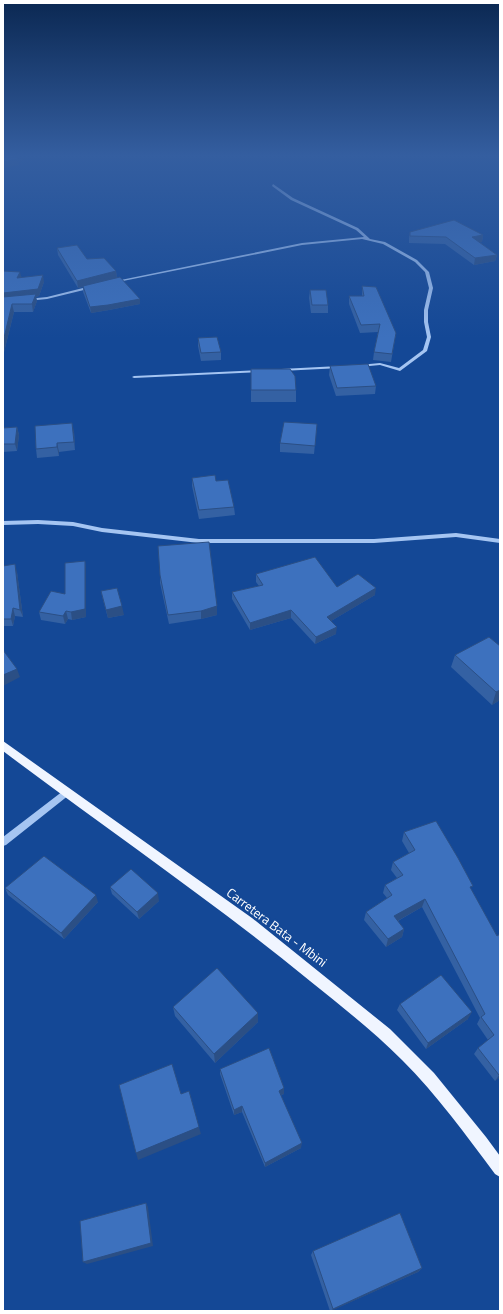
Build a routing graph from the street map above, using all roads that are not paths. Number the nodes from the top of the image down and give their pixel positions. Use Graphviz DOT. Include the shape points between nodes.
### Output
graph roads {
  1 [pos="326,215"];
  2 [pos="368,239"];
  3 [pos="110,282"];
  4 [pos="96,286"];
  5 [pos="21,301"];
  6 [pos="342,366"];
  7 [pos="350,366"];
  8 [pos="265,370"];
  9 [pos="273,370"];
  10 [pos="134,378"];
  11 [pos="3,523"];
  12 [pos="500,541"];
  13 [pos="3,745"];
  14 [pos="66,794"];
  15 [pos="3,842"];
  16 [pos="499,1166"];
  1 -- 2 [label="street" via="357,229"];
  2 -- 3 [label="street" via="356,238 294,246"];
  2 -- 7 [label="street" via="398,250 416,261 427,272 431,288 426,310 429,337 425,351 400,370 380,364"];
  4 -- 5 [label="street" via="47,298"];
  6 -- 9 [label="street"];
  8 -- 10 [label="street"];
  11 -- 12 [label="street" via="73,524 102,530 199,541 374,541 456,535"];
  13 -- 14 [label="main road, Carretera Bata - Mbini"];
  14 -- 15 [label="street"];
  14 -- 16 [label="main road, Carretera Bata - Mbini" via="287,952 366,1018 417,1064"];
}
